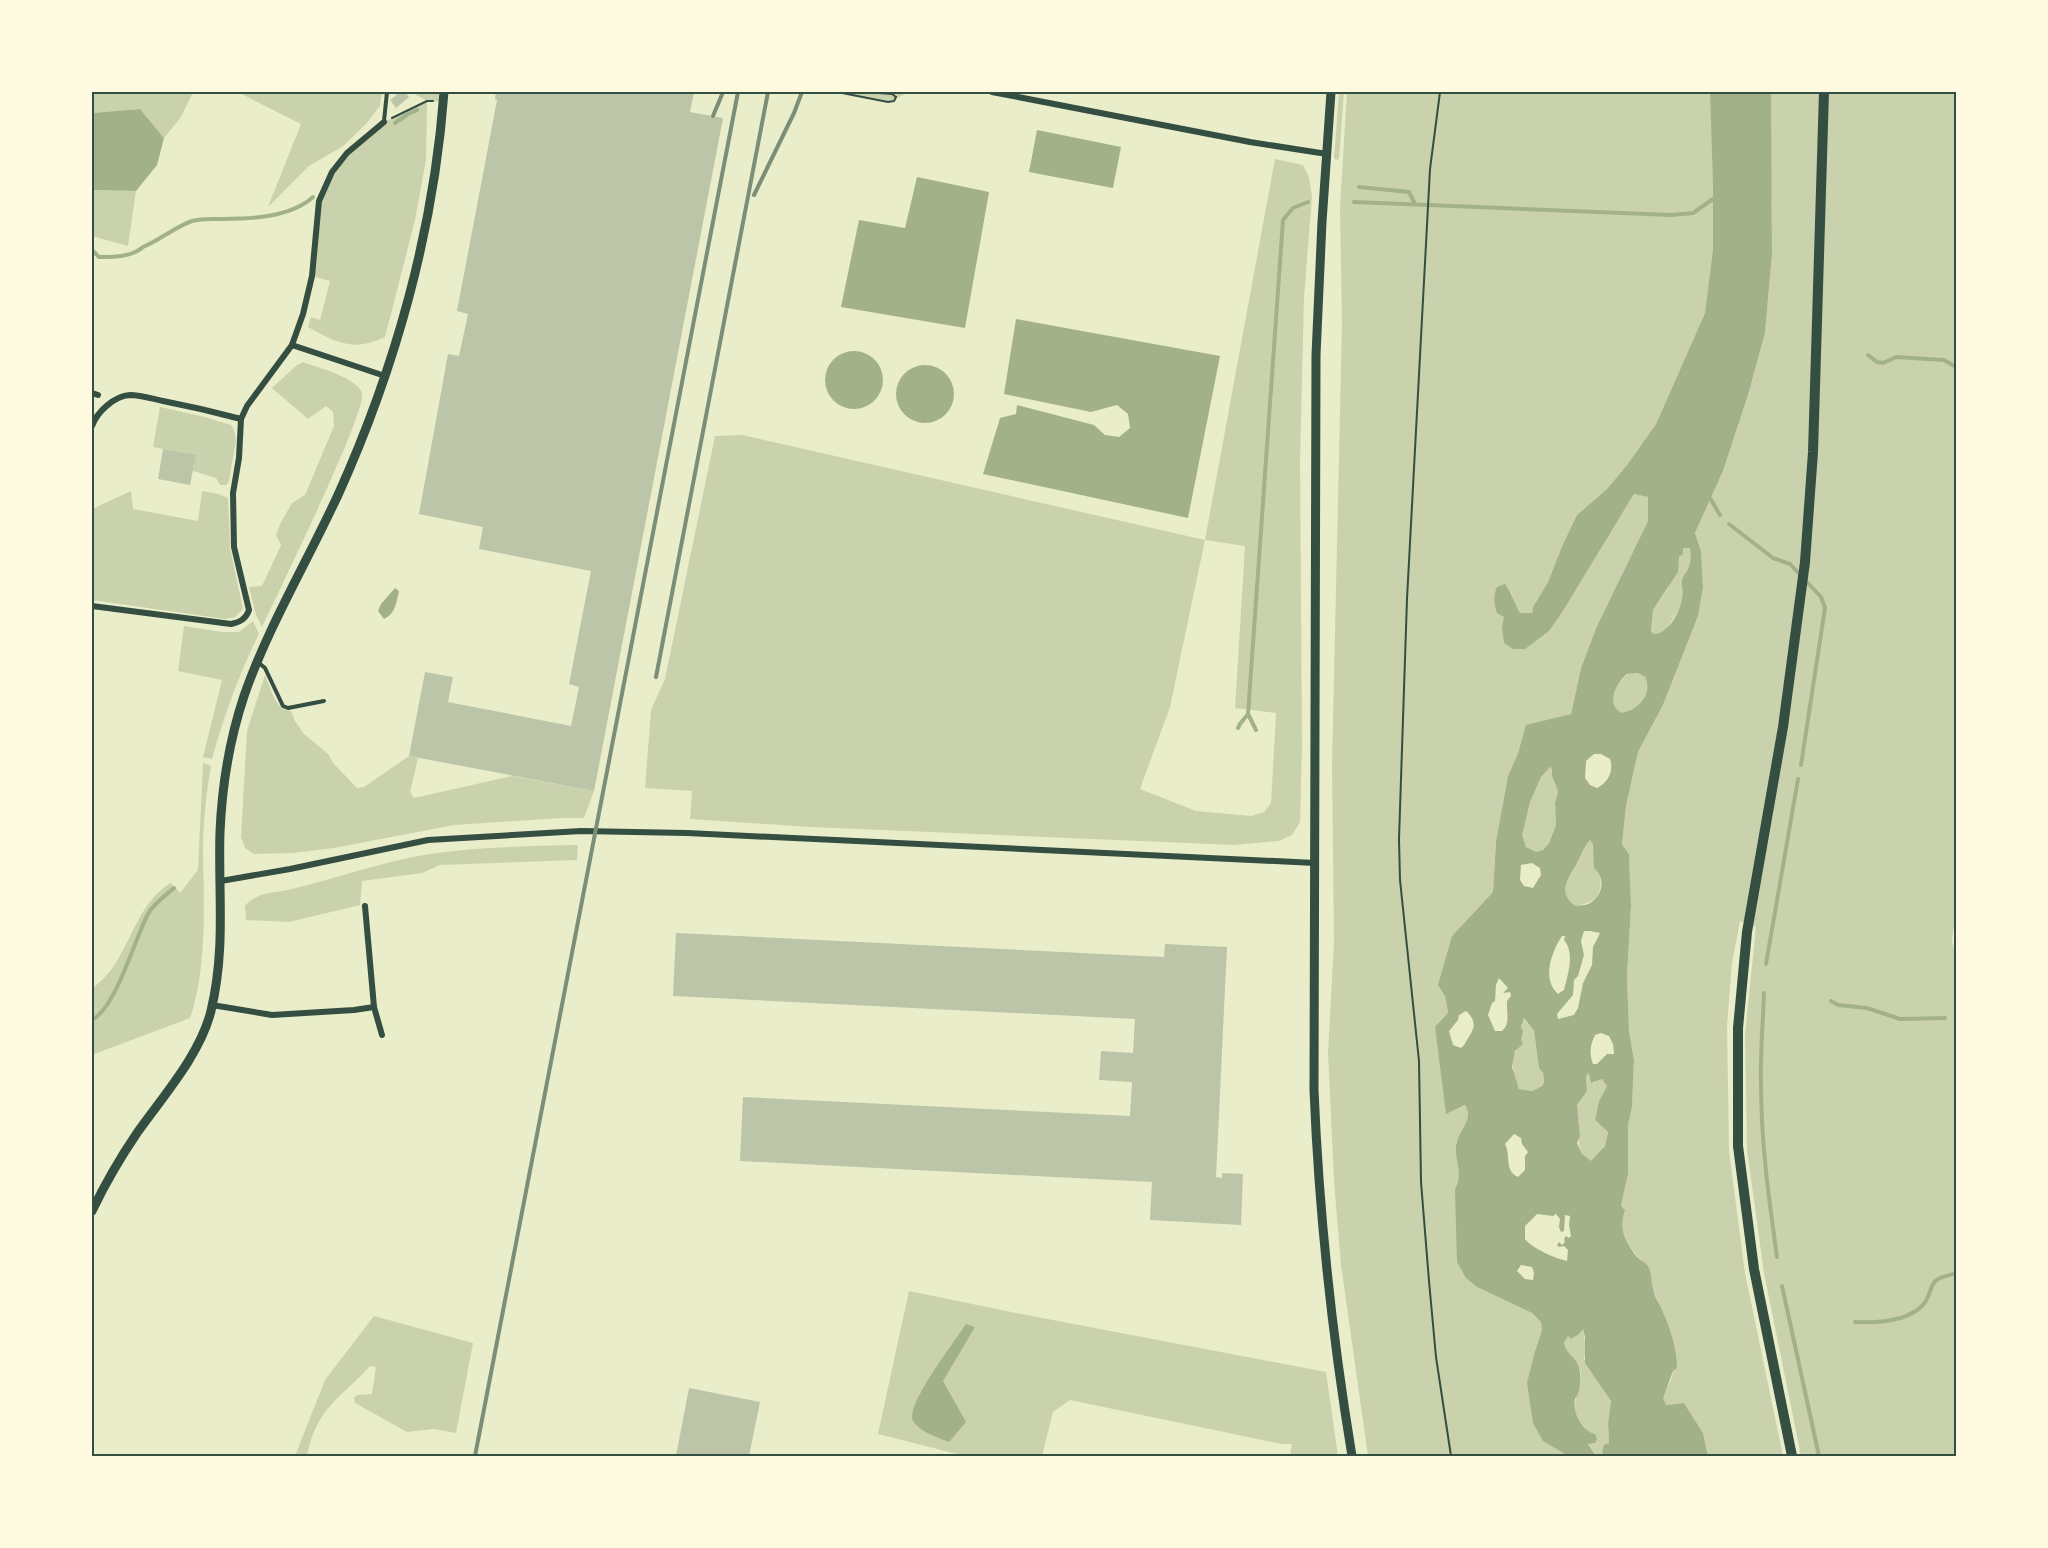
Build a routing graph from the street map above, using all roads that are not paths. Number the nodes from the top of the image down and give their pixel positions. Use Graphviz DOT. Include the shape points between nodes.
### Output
graph roads {
  1 [pos="387,92"];
  2 [pos="444,92"];
  3 [pos="992,92"];
  4 [pos="1331,92"];
  5 [pos="1824,92"];
  6 [pos="384,122"];
  7 [pos="1327,154"];
  8 [pos="292,345"];
  9 [pos="385,376"];
  10 [pos="241,419"];
  11 [pos="92,426"];
  12 [pos="92,606"];
  13 [pos="258,663"];
  14 [pos="324,701"];
  15 [pos="1315,863"];
  16 [pos="221,881"];
  17 [pos="366,906"];
  18 [pos="212,1005"];
  19 [pos="374,1007"];
  20 [pos="382,1035"];
  21 [pos="92,1211"];
  22 [pos="1352,1456"];
  23 [pos="1792,1456"];
  1 -- 6 [label="lane"];
  2 -- 9 [label="street" via="426,219 411,289"];
  3 -- 7 [label="street"];
  4 -- 7 [label="street"];
  5 -- 23 [label="main road" via="1814,440 1805,562 1783,727 1747,932 1738,1028 1740,1157 1754,1269"];
  6 -- 8 [label="street" via="347,153 332,172 319,201 312,276"];
  7 -- 15 [label="street" via="1316,355"];
  8 -- 9 [label="street"];
  8 -- 10 [label="street"];
  9 -- 13 [label="street" via="339,492"];
  10 -- 11 [label="street" via="129,395 104,409"];
  10 -- 12 [label="street" via="233,493 234,547 247,599 248,613 243,620 231,624"];
  13 -- 14 [label="lane" via="265,668 283,706"];
  13 -- 16 [label="street" via="225,765"];
  15 -- 16 [label="street" via="581,831 428,840"];
  15 -- 22 [label="street" via="1317,1172 1332,1322"];
  16 -- 18 [label="street" via="220,949"];
  17 -- 19 [label="street"];
  18 -- 19 [label="street" via="272,1015"];
  18 -- 21 [label="street" via="191,1055 118,1163"];
  19 -- 20 [label="street"];
}
